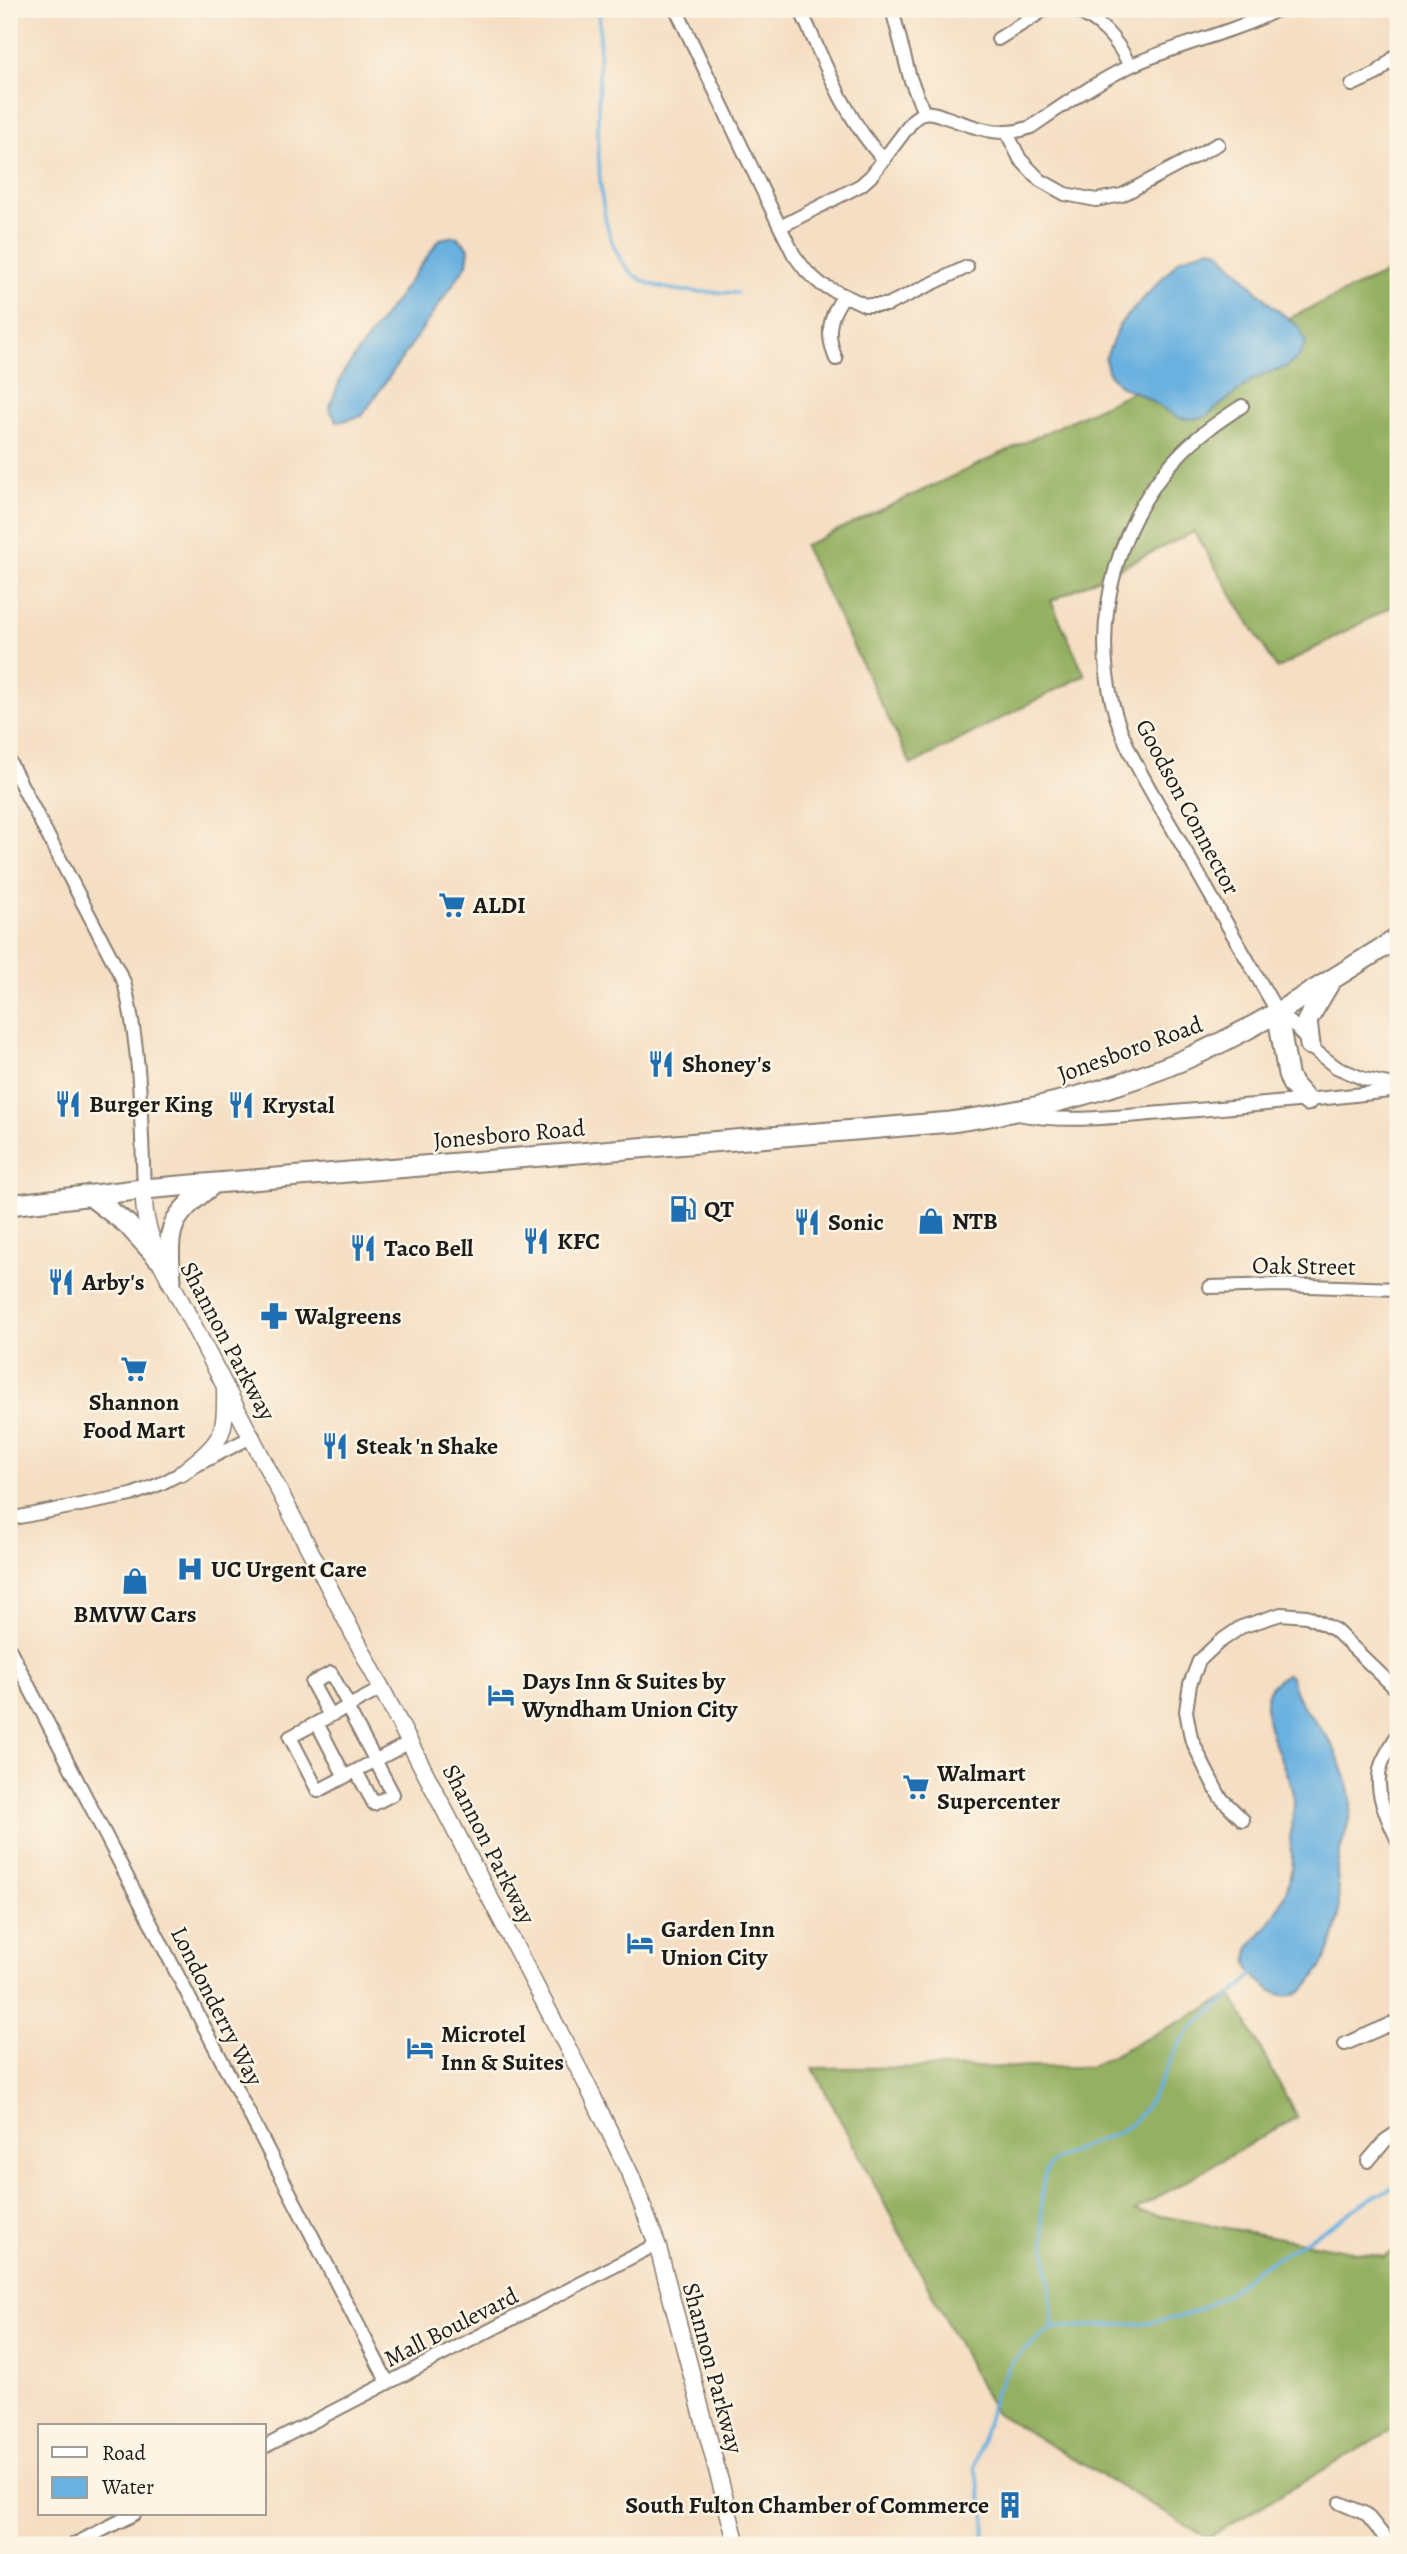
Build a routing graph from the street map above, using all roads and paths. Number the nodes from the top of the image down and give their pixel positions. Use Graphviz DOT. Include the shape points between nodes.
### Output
graph roads {
  1 [pos="676,9"];
  2 [pos="800,9"];
  3 [pos="892,9"];
  4 [pos="1046,9"];
  5 [pos="1072,9"];
  6 [pos="1279,9"];
  7 [pos="998,39"];
  8 [pos="1398,54"];
  9 [pos="1130,66"];
  10 [pos="1352,85"];
  11 [pos="924,113"];
  12 [pos="1007,133"];
  13 [pos="1218,144"];
  14 [pos="884,160"];
  15 [pos="780,227"];
  16 [pos="967,267"];
  17 [pos="844,296"];
  18 [pos="836,359"];
  19 [pos="1242,406"];
  20 [pos="9,761"];
  21 [pos="1398,938"];
  22 [pos="1332,978"];
  23 [pos="1277,1011"];
  24 [pos="1310,1045"];
  25 [pos="1398,1088"];
  26 [pos="1307,1101"];
  27 [pos="1014,1114"];
  28 [pos="214,1183"];
  29 [pos="144,1189"];
  30 [pos="89,1195"];
  31 [pos="9,1205"];
  32 [pos="159,1259"];
  33 [pos="171,1280"];
  34 [pos="1210,1287"];
  35 [pos="1398,1289"];
  36 [pos="225,1384"];
  37 [pos="253,1436"];
  38 [pos="182,1472"];
  39 [pos="9,1519"];
  40 [pos="9,1648"];
  41 [pos="383,1688"];
  42 [pos="1398,1691"];
  43 [pos="348,1707"];
  44 [pos="330,1716"];
  45 [pos="317,1723"];
  46 [pos="1398,1734"];
  47 [pos="410,1742"];
  48 [pos="375,1761"];
  49 [pos="351,1774"];
  50 [pos="1243,1820"];
  51 [pos="1398,1841"];
  52 [pos="1398,2021"];
  53 [pos="1345,2045"];
  54 [pos="1398,2132"];
  55 [pos="1368,2161"];
  56 [pos="657,2245"];
  57 [pos="388,2383"];
  58 [pos="266,2446"];
  59 [pos="1340,2502"];
  60 [pos="130,2516"];
  61 [pos="73,2545"];
  62 [pos="737,2545"];
  63 [pos="1391,2545"];
  1 -- 15 [label="street"];
  2 -- 14 [label="street" via="854,122"];
  3 -- 11 [label="street"];
  4 -- 7 [label="street"];
  5 -- 9 [label="street" via="1106,29"];
  6 -- 9 [label="street"];
  8 -- 10 [label="street" via="1376,74"];
  9 -- 12 [label="street" via="1031,127"];
  11 -- 12 [label="street"];
  11 -- 14 [label="street" via="914,119"];
  12 -- 13 [label="street" via="1020,159 1040,180 1065,194 1096,200 1122,195"];
  14 -- 15 [label="street" via="861,185"];
  15 -- 17 [label="street" via="807,272"];
  16 -- 17 [label="street" via="887,305 866,305"];
  17 -- 18 [label="street" via="829,327"];
  19 -- 23 [label="street, Goodson Connector" via="1183,451 1139,511 1112,581 1105,650 1112,701 1128,750"];
  20 -- 29 [label="street" via="124,982 135,1037"];
  21 -- 22 [label="main road"];
  22 -- 23 [label="main road"];
  22 -- 24 [label="main road" via="1307,1021"];
  23 -- 24 [label="street, Jonesboro Road"];
  23 -- 26 [label="main road" via="1288,1074"];
  23 -- 27 [label="main road, Jonesboro Road" via="1158,1070"];
  24 -- 25 [label="street, Jonesboro Road" via="1336,1067"];
  25 -- 26 [label="street, Jonesboro Road"];
  26 -- 27 [label="street, Jonesboro Road" via="1113,1117"];
  27 -- 28 [label="main road, Jonesboro Road"];
  28 -- 29 [label="main road, Jonesboro Road"];
  28 -- 33 [label="main road" via="179,1213 171,1228"];
  29 -- 30 [label="main road, Jonesboro Road"];
  29 -- 32 [label="street, Shannon Parkway" via="143,1212"];
  30 -- 31 [label="main road, Jonesboro Road"];
  30 -- 32 [label="main road" via="127,1224"];
  32 -- 33 [label="street, Shannon Parkway"];
  33 -- 36 [label="street, Shannon Parkway"];
  34 -- 35 [label="street, Oak Street"];
  36 -- 37 [label="street, Shannon Parkway"];
  36 -- 38 [label="street" via="223,1433"];
  37 -- 38 [label="street"];
  37 -- 41 [label="street, Shannon Parkway"];
  38 -- 39 [label="street" via="131,1495"];
  40 -- 57 [label="street, Londonderry Way"];
  41 -- 43 [label="street"];
  41 -- 47 [label="street, Shannon Parkway"];
  42 -- 50 [label="street" via="1335,1630 1307,1616 1281,1614 1241,1627 1217,1643 1199,1661 1186,1711 1191,1738 1220,1797"];
  43 -- 44 [label="street"];
  43 -- 44 [label="street" via="331,1673 312,1683"];
  43 -- 48 [label="street"];
  44 -- 45 [label="street"];
  45 -- 49 [label="street"];
  45 -- 49 [label="street" via="290,1737 318,1791"];
  46 -- 51 [label="street" via="1381,1764 1378,1783"];
  47 -- 48 [label="street"];
  47 -- 56 [label="street, Shannon Parkway" via="588,2087 631,2176"];
  48 -- 49 [label="street"];
  48 -- 49 [label="street" via="393,1794 374,1804"];
  52 -- 53 [label="street"];
  54 -- 55 [label="street"];
  56 -- 57 [label="street, Mall Boulevard"];
  56 -- 62 [label="street, Shannon Parkway"];
  57 -- 58 [label="street, Mall Boulevard"];
  59 -- 63 [label="street" via="1366,2514"];
  60 -- 61 [label="street"];
}
